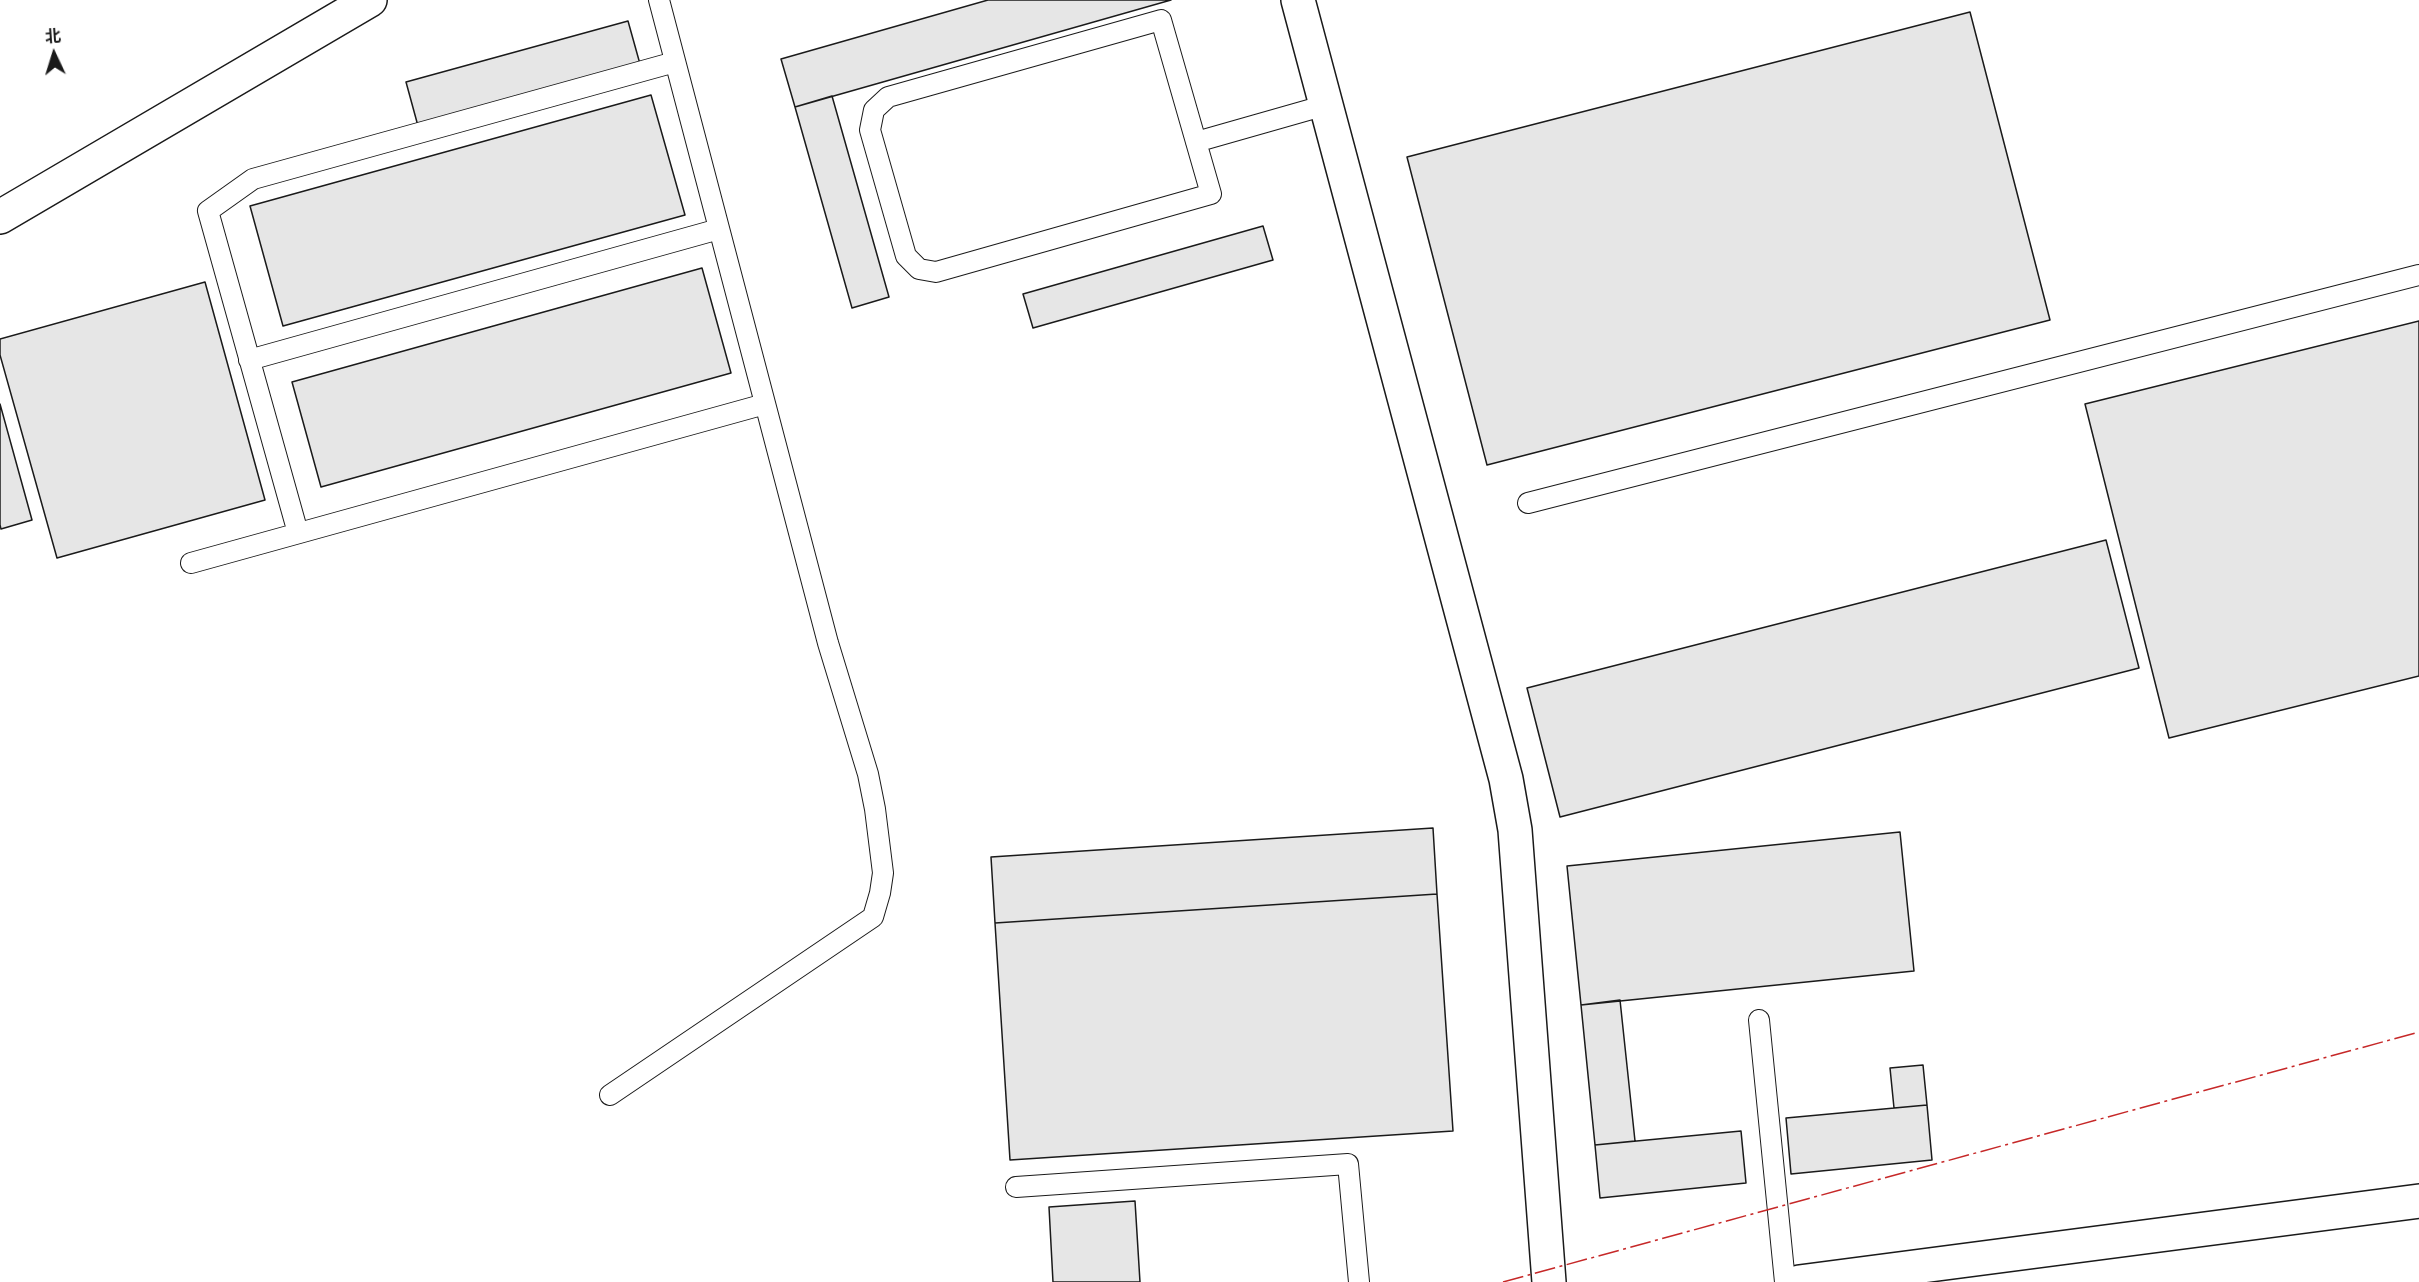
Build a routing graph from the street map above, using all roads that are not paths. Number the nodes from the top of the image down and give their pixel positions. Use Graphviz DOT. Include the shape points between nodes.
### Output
graph roads {
  1 [pos="369,0"];
  2 [pos="659,0"];
  3 [pos="1298,0"];
  4 [pos="675,62"];
  5 [pos="1326,105"];
  6 [pos="1196,142"];
  7 [pos="0,217"];
  8 [pos="719,230"];
  9 [pos="2419,275"];
  10 [pos="249,360"];
  11 [pos="765,404"];
  12 [pos="1527,503"];
  13 [pos="298,533"];
  14 [pos="191,563"];
  15 [pos="1759,1020"];
  16 [pos="610,1095"];
  17 [pos="1016,1187"];
  18 [pos="2419,1201"];
  19 [pos="1359,1282"];
  20 [pos="1549,1282"];
  21 [pos="1785,1282"];
  22 [pos="1799,1282"];
  1 -- 7 [label="street"];
  2 -- 4 [label="lane"];
  3 -- 5 [label="street"];
  4 -- 8 [label="lane"];
  4 -- 10 [label="lane" via="253,179 208,211"];
  5 -- 6 [label="lane"];
  5 -- 20 [label="street" via="1506,779 1515,830"];
  6 -- 6 [label="lane" via="1210,194 936,272 919,269 906,256 870,130 874,110 888,98 1161,20"];
  8 -- 10 [label="lane"];
  8 -- 11 [label="lane"];
  9 -- 12 [label="lane"];
  10 -- 13 [label="lane"];
  11 -- 13 [label="lane"];
  11 -- 16 [label="lane" via="828,643 868,774 881,847 880,894 873,917"];
  13 -- 14 [label="lane"];
  15 -- 21 [label="lane"];
  17 -- 19 [label="lane" via="1348,1164"];
  18 -- 22 [label="street"];
}
